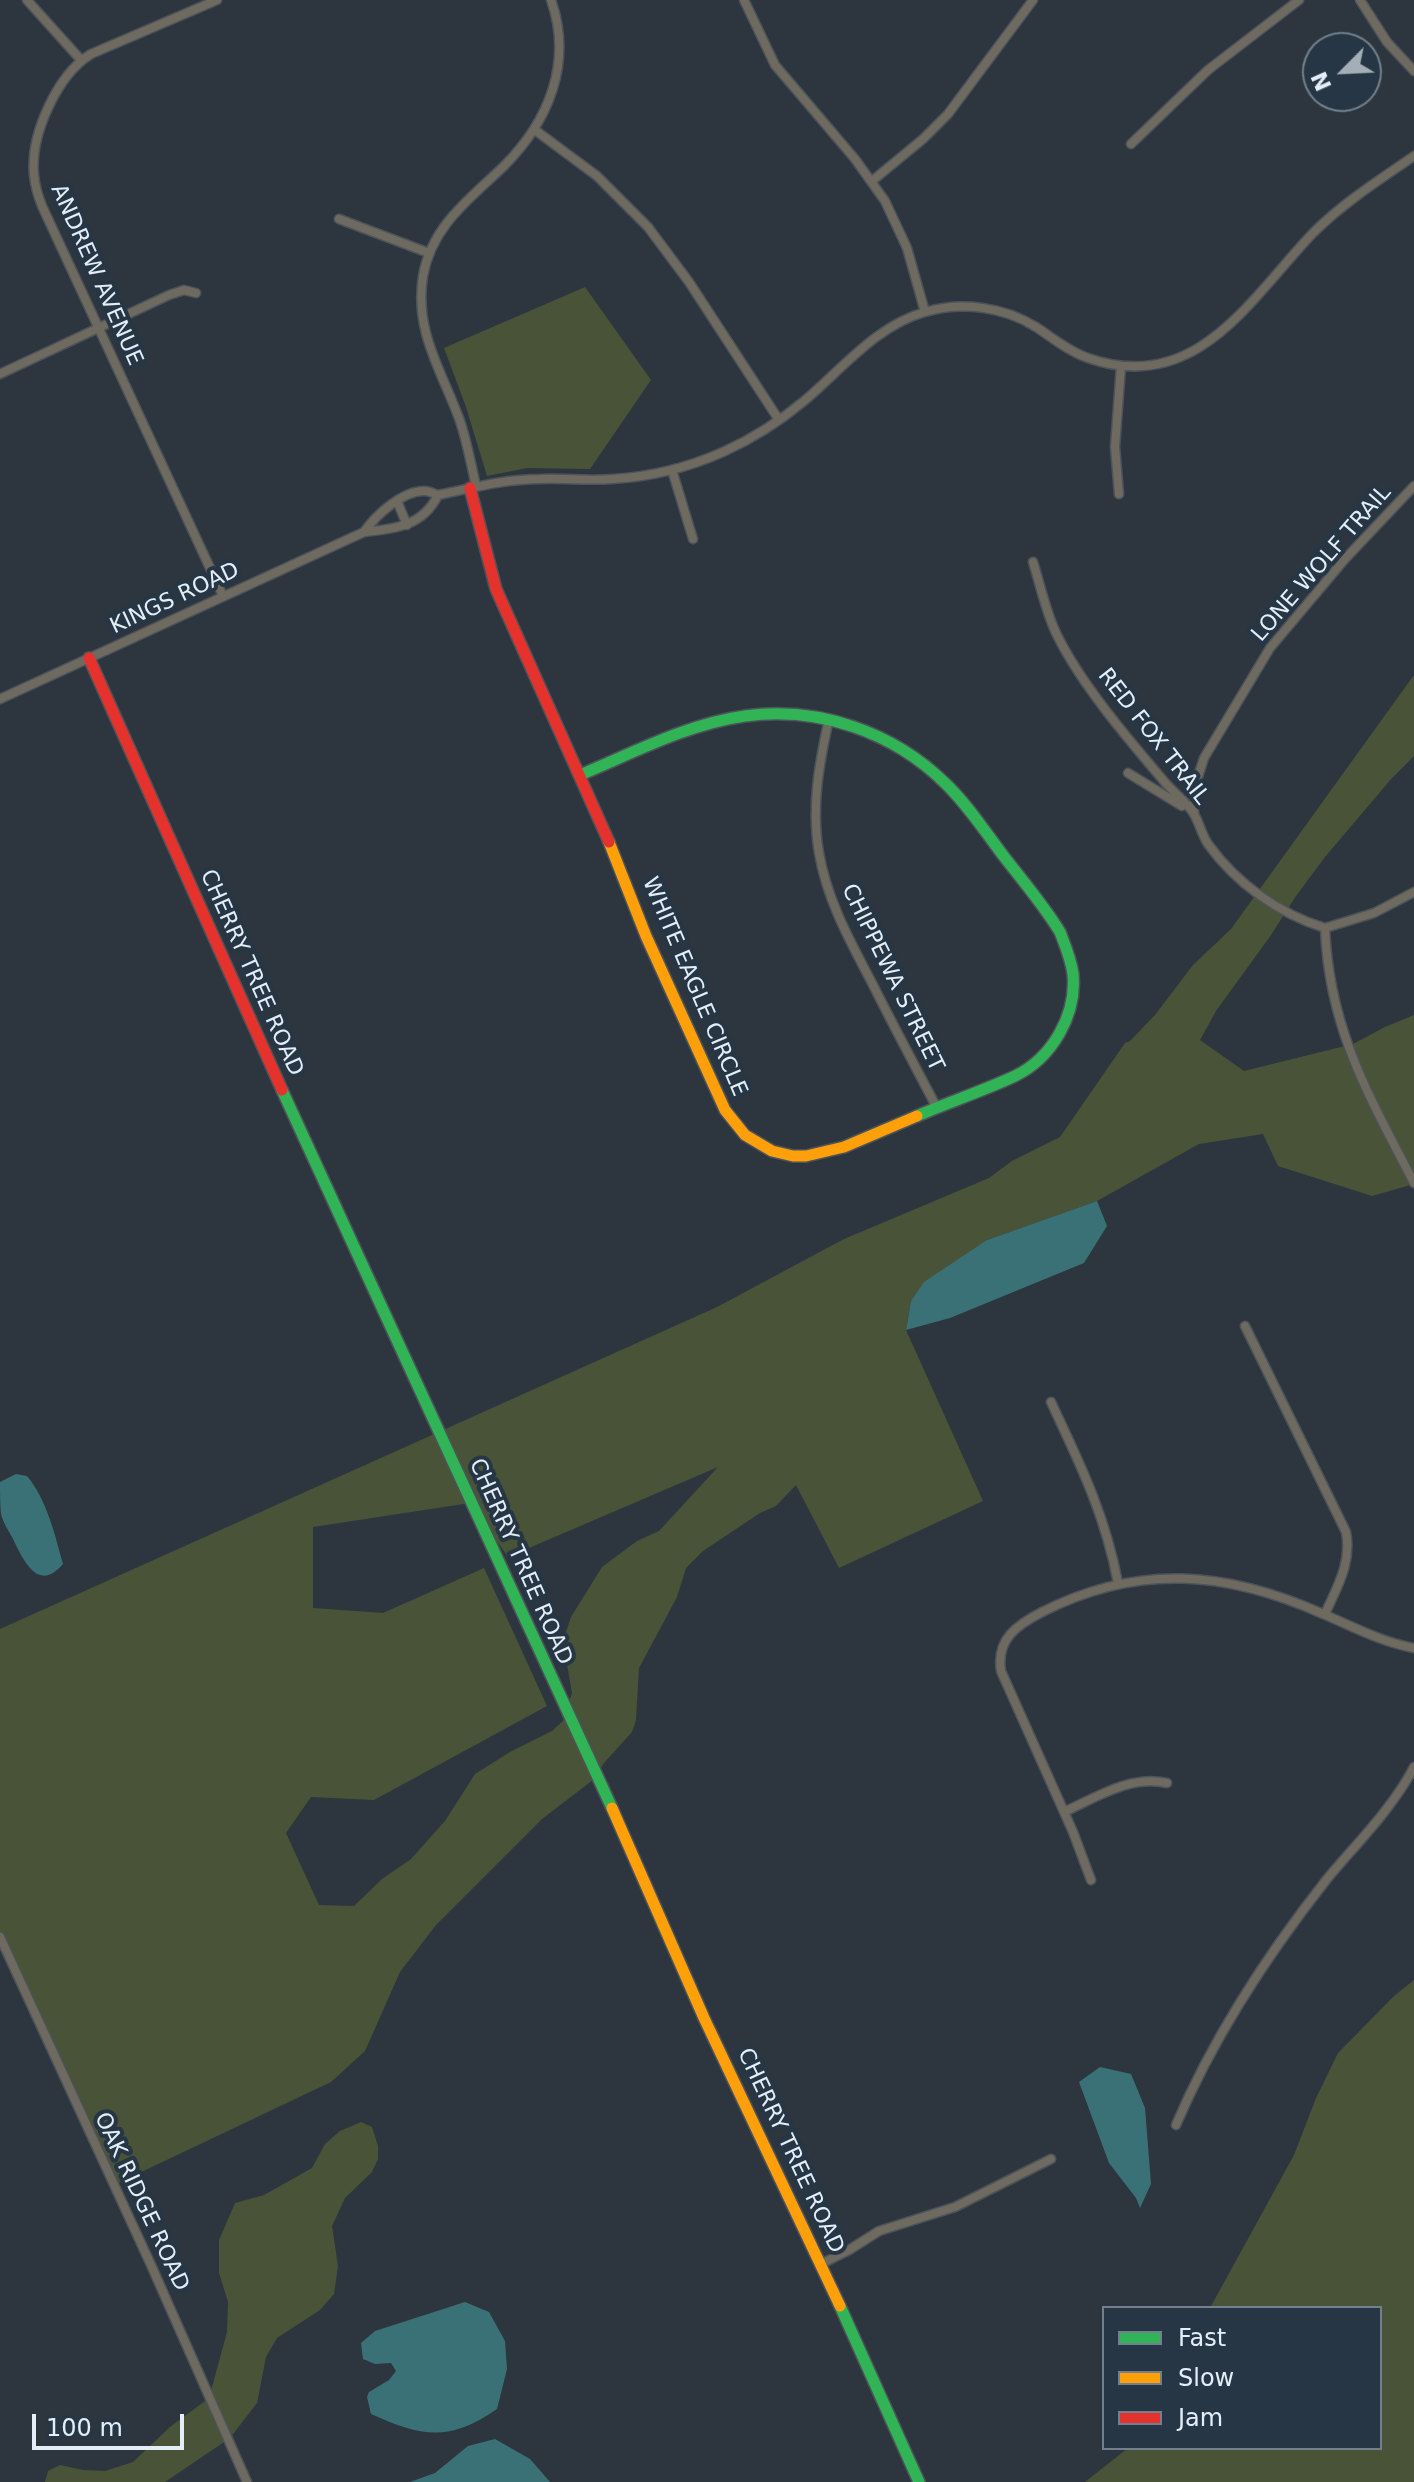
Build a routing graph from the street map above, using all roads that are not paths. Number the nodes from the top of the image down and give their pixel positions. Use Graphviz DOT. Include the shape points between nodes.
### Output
graph roads {
  1 [pos="27,0"];
  2 [pos="217,0"];
  3 [pos="551,0"];
  4 [pos="744,0"];
  5 [pos="1033,0"];
  6 [pos="1299,0"];
  7 [pos="1360,0"];
  8 [pos="81,60"];
  9 [pos="1414,71"];
  10 [pos="535,130"];
  11 [pos="1131,144"];
  12 [pos="1414,156"];
  13 [pos="872,181"];
  14 [pos="339,219"];
  15 [pos="429,253"];
  16 [pos="196,293"];
  17 [pos="925,312"];
  18 [pos="98,328"];
  19 [pos="1121,366"];
  20 [pos="0,374"];
  21 [pos="779,420"];
  22 [pos="672,470"];
  23 [pos="1414,486"];
  24 [pos="473,487"];
  25 [pos="1119,494"];
  26 [pos="438,495"];
  27 [pos="397,501"];
  28 [pos="407,525"];
  29 [pos="364,532"];
  30 [pos="693,539"];
  31 [pos="1033,562"];
  32 [pos="223,596"];
  33 [pos="89,658"];
  34 [pos="0,699"];
  35 [pos="829,719"];
  36 [pos="1128,773"];
  37 [pos="580,775"];
  38 [pos="1194,813"];
  39 [pos="1414,892"];
  40 [pos="1325,928"];
  41 [pos="937,1108"];
  42 [pos="1414,1183"];
  43 [pos="1245,1326"];
  44 [pos="1051,1402"];
  45 [pos="1118,1583"];
  46 [pos="1325,1614"];
  47 [pos="1414,1648"];
  48 [pos="1414,1767"];
  49 [pos="1167,1783"];
  50 [pos="1064,1812"];
  51 [pos="1091,1880"];
  52 [pos="0,1937"];
  53 [pos="1176,2125"];
  54 [pos="1051,2159"];
  55 [pos="821,2264"];
  56 [pos="247,2482"];
  57 [pos="919,2482"];
  1 -- 8 [label="street"];
  2 -- 8 [label="street"];
  3 -- 10 [label="street" via="559,38 558,74"];
  4 -- 13 [label="street" via="775,65"];
  5 -- 13 [label="street" via="948,114"];
  6 -- 11 [label="street" via="1208,70"];
  7 -- 9 [label="street"];
  8 -- 18 [label="street, ANDREW AVENUE" via="41,125 34,174 42,206"];
  10 -- 15 [label="street" via="449,218"];
  10 -- 21 [label="street" via="597,176 648,227"];
  12 -- 19 [label="street" via="1336,212 1210,341 1156,364"];
  13 -- 17 [label="street" via="898,225"];
  14 -- 15 [label="street"];
  15 -- 24 [label="street" via="421,288 422,323 467,443"];
  16 -- 18 [label="street" via="176,292"];
  17 -- 19 [label="street" via="968,307 1000,311 1081,355"];
  17 -- 21 [label="street" via="886,331"];
  18 -- 20 [label="street"];
  18 -- 32 [label="street, ANDREW AVENUE"];
  19 -- 25 [label="street" via="1115,447"];
  21 -- 22 [label="street" via="725,452"];
  22 -- 24 [label="street" via="614,479 541,478"];
  22 -- 30 [label="street"];
  23 -- 38 [label="street, LONE WOLF TRAIL" via="1270,648 1204,758 1194,789"];
  24 -- 26 [label="street"];
  24 -- 37 [label="street, WHITE EAGLE CIRCLE" via="496,589"];
  26 -- 27 [label="street" via="424,490"];
  26 -- 28 [label="street" via="422,518"];
  27 -- 28 [label="street"];
  27 -- 29 [label="street, KINGS ROAD"];
  28 -- 29 [label="street, KINGS ROAD"];
  29 -- 32 [label="street, KINGS ROAD"];
  31 -- 38 [label="street, RED FOX TRAIL" via="1049,619 1065,650 1147,762"];
  32 -- 33 [label="street, KINGS ROAD"];
  33 -- 34 [label="street, KINGS ROAD"];
  33 -- 55 [label="street, CHERRY TREE ROAD" via="310,1155"];
  35 -- 37 [label="street, WHITE EAGLE CIRCLE" via="764,713 712,723"];
  35 -- 41 [label="street, CHIPPEWA STREET" via="816,801 824,879 841,924"];
  35 -- 41 [label="street, WHITE EAGLE CIRCLE" via="885,740 943,781 1054,921 1070,953 1069,1012 1043,1057 1017,1075"];
  36 -- 38 [label="street"];
  37 -- 41 [label="street, WHITE EAGLE CIRCLE" via="646,936 718,1095 742,1133 776,1153 811,1156"];
  38 -- 40 [label="street, RED FOX TRAIL" via="1208,845 1260,896 1293,917"];
  39 -- 40 [label="street" via="1374,913"];
  40 -- 42 [label="street" via="1329,983 1343,1036"];
  43 -- 46 [label="street" via="1346,1532 1346,1564"];
  44 -- 45 [label="street" via="1092,1489"];
  45 -- 46 [label="street" via="1169,1578 1226,1582"];
  45 -- 50 [label="street" via="1020,1624 1001,1651 1003,1677"];
  46 -- 47 [label="street" via="1368,1635"];
  48 -- 53 [label="street" via="1243,1997"];
  49 -- 50 [label="street" via="1125,1785"];
  50 -- 51 [label="street"];
  52 -- 56 [label="street, OAK RIDGE ROAD"];
  54 -- 55 [label="street" via="955,2207 879,2231"];
  55 -- 57 [label="street, CHERRY TREE ROAD"];
}
